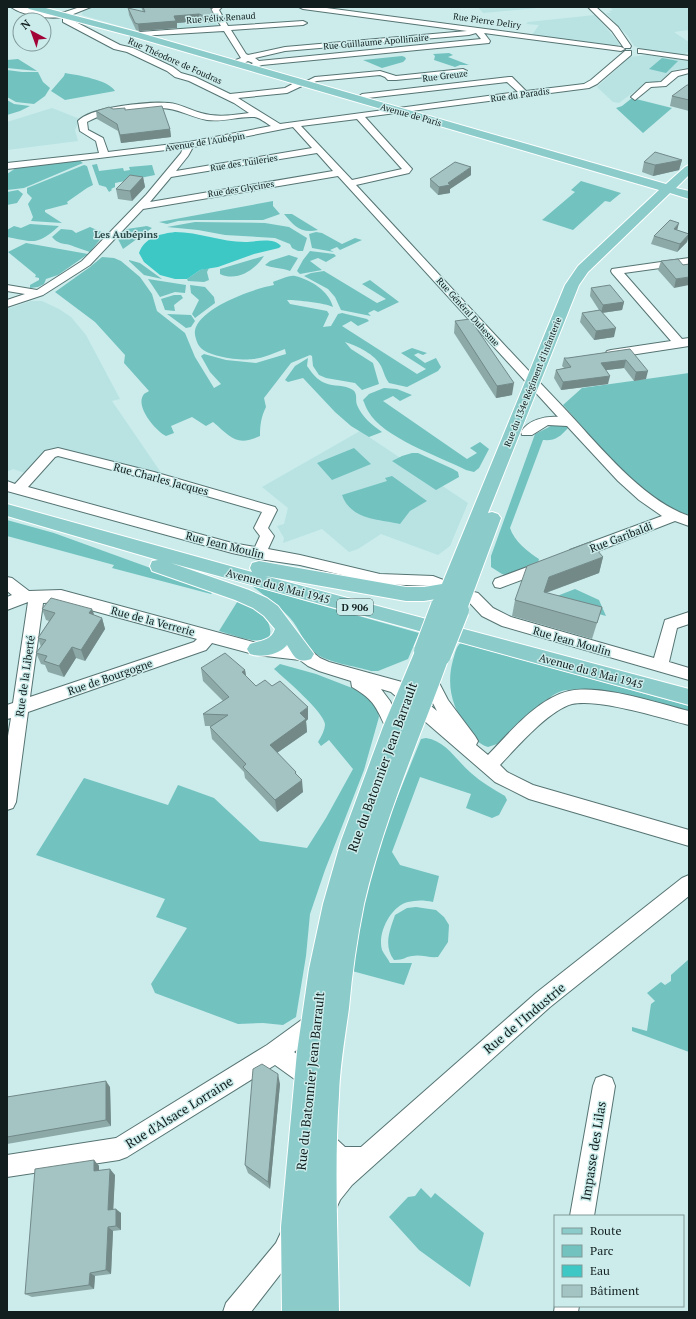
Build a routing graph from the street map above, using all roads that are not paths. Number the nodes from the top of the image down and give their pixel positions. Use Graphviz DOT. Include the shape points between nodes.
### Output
graph roads {
  1 [pos="15,7"];
  2 [pos="32,7"];
  3 [pos="87,7"];
  4 [pos="218,7"];
  5 [pos="303,7"];
  6 [pos="592,7"];
  7 [pos="316,8"];
  8 [pos="44,11"];
  9 [pos="62,14"];
  10 [pos="89,21"];
  11 [pos="74,25"];
  12 [pos="225,28"];
  13 [pos="478,30"];
  14 [pos="137,34"];
  15 [pos="625,49"];
  16 [pos="689,58"];
  17 [pos="250,62"];
  18 [pos="463,70"];
  19 [pos="689,71"];
  20 [pos="305,83"];
  21 [pos="524,94"];
  22 [pos="229,97"];
  23 [pos="362,97"];
  24 [pos="635,97"];
  25 [pos="402,110"];
  26 [pos="257,114"];
  27 [pos="359,116"];
  28 [pos="295,124"];
  29 [pos="278,127"];
  30 [pos="190,145"];
  31 [pos="320,150"];
  32 [pos="104,155"];
  33 [pos="7,166"];
  34 [pos="689,169"];
  35 [pos="340,173"];
  36 [pos="167,175"];
  37 [pos="689,179"];
  38 [pos="350,183"];
  39 [pos="679,190"];
  40 [pos="141,206"];
  41 [pos="689,261"];
  42 [pos="7,288"];
  43 [pos="39,293"];
  44 [pos="7,304"];
  45 [pos="684,343"];
  46 [pos="602,355"];
  47 [pos="541,362"];
  48 [pos="517,366"];
  49 [pos="536,387"];
  50 [pos="571,423"];
  51 [pos="527,432"];
  52 [pos="12,488"];
  53 [pos="644,497"];
  54 [pos="7,510"];
  55 [pos="674,516"];
  56 [pos="36,518"];
  57 [pos="689,521"];
  58 [pos="141,546"];
  59 [pos="259,554"];
  60 [pos="7,582"];
  61 [pos="500,583"];
  62 [pos="30,597"];
  63 [pos="455,598"];
  64 [pos="7,604"];
  65 [pos="689,618"];
  66 [pos="285,628"];
  67 [pos="208,637"];
  68 [pos="257,649"];
  69 [pos="433,653"];
  70 [pos="304,654"];
  71 [pos="660,666"];
  72 [pos="341,672"];
  73 [pos="689,674"];
  74 [pos="430,682"];
  75 [pos="689,697"];
  76 [pos="414,702"];
  77 [pos="14,710"];
  78 [pos="689,718"];
  79 [pos="394,727"];
  80 [pos="488,766"];
  81 [pos="7,802"];
  82 [pos="689,838"];
  83 [pos="689,884"];
  84 [pos="314,1023"];
  85 [pos="275,1053"];
  86 [pos="308,1075"];
  87 [pos="604,1086"];
  88 [pos="324,1143"];
  89 [pos="365,1158"];
  90 [pos="7,1166"];
  91 [pos="323,1210"];
  92 [pos="582,1215"];
  93 [pos="296,1227"];
  94 [pos="235,1312"];
  95 [pos="297,1312"];
  96 [pos="324,1312"];
  1 -- 8 [label="street, Rue Théodore de Foudras"];
  2 -- 9 [label="main road, Avenue de Paris"];
  3 -- 9 [label="street"];
  4 -- 12 [label="street" via="215,10"];
  5 -- 7 [label="street, Rue Pierre Deliry"];
  5 -- 12 [label="street, Rue Félix Renaud" via="304,26"];
  6 -- 15 [label="street" via="615,29"];
  7 -- 13 [label="street, Rue Pierre Deliry"];
  8 -- 9 [label="main road, Avenue de Paris" via="57,11"];
  8 -- 11 [label="street, Rue Théodore de Foudras" via="47,18"];
  9 -- 10 [label="main road, Avenue de Paris"];
  9 -- 11 [label="street"];
  10 -- 11 [label="street"];
  10 -- 14 [label="main road, Avenue de Paris"];
  11 -- 22 [label="street, Rue Théodore de Foudras"];
  12 -- 14 [label="street, Rue Félix Renaud"];
  12 -- 17 [label="street" via="242,56"];
  13 -- 15 [label="street, Rue Pierre Deliry"];
  13 -- 17 [label="street" via="469,33 307,43 278,50"];
  13 -- 17 [label="street, Rue Guillaume Apollinaire" via="486,42"];
  14 -- 17 [label="main road, Avenue de Paris"];
  14 -- 20 [label="main road, Avenue de Paris"];
  15 -- 16 [label="street" via="635,54 641,51"];
  15 -- 21 [label="street, Rue du Paradis" via="591,84"];
  17 -- 20 [label="main road, Avenue de Paris"];
  18 -- 20 [label="street" via="396,78 380,73 315,79"];
  19 -- 24 [label="street" via="675,74 663,84 649,85"];
  20 -- 22 [label="street" via="287,90"];
  20 -- 23 [label="main road, Avenue de Paris"];
  20 -- 25 [label="main road, Avenue de Paris"];
  21 -- 23 [label="street, Rue Greuze" via="509,79"];
  21 -- 25 [label="street, Rue du Paradis"];
  22 -- 26 [label="street, Rue Théodore de Foudras"];
  23 -- 25 [label="main road, Avenue de Paris"];
  25 -- 27 [label="street, Avenue de l'Aubépin"];
  25 -- 39 [label="main road, Avenue de Paris"];
  26 -- 29 [label="street, Rue Théodore de Foudras"];
  26 -- 32 [label="street" via="216,118 168,105 104,112 86,118 82,123 84,131 100,140"];
  27 -- 28 [label="street, Avenue de l'Aubépin"];
  27 -- 38 [label="street" via="407,169"];
  28 -- 29 [label="street, Avenue de l'Aubépin"];
  28 -- 31 [label="street, Rue Général Duhesme"];
  29 -- 30 [label="street, Avenue de l'Aubépin"];
  30 -- 32 [label="street, Avenue de l'Aubépin"];
  30 -- 36 [label="street"];
  31 -- 35 [label="street, Rue Général Duhesme"];
  31 -- 36 [label="street, Rue des Tuileries"];
  32 -- 33 [label="street, Avenue de l'Aubépin"];
  34 -- 39 [label="main road"];
  35 -- 38 [label="street, Rue Général Duhesme"];
  35 -- 40 [label="street, Rue des Glycines"];
  36 -- 40 [label="street"];
  37 -- 39 [label="main road"];
  38 -- 48 [label="street, Rue Général Duhesme"];
  39 -- 47 [label="main road, Rue du 134e Régiment d'Infanterie" via="583,269 572,285"];
  39 -- 49 [label="main road, Rue du 134e Régiment d'Infanterie" via="587,280 576,298"];
  40 -- 43 [label="street" via="86,263"];
  41 -- 45 [label="street" via="616,271"];
  42 -- 43 [label="street"];
  43 -- 44 [label="street"];
  45 -- 46 [label="street"];
  47 -- 48 [label="street"];
  47 -- 49 [label="main road, Rue du 134e Régiment d'Infanterie"];
  48 -- 49 [label="street, Rue Général Duhesme"];
  49 -- 50 [label="street, Rue Général Duhesme"];
  49 -- 51 [label="main road, Rue du 134e Régiment d'Infanterie"];
  49 -- 63 [label="main road, Rue du 134e Régiment d'Infanterie"];
  50 -- 51 [label="street" via="551,419 539,422"];
  50 -- 53 [label="street, Rue Général Duhesme" via="618,474"];
  51 -- 63 [label="main road, Rue du 134e Régiment d'Infanterie" via="471,575"];
  52 -- 59 [label="street, Rue Jean Moulin"];
  52 -- 59 [label="street, Rue Charles Jacques" via="50,454 58,452 154,476 270,510 260,528 267,536"];
  53 -- 55 [label="street, Rue Garibaldi"];
  54 -- 56 [label="main road, Avenue du 8 Mai 1945 / D 906"];
  55 -- 57 [label="street, Rue Garibaldi"];
  55 -- 61 [label="street, Rue Garibaldi"];
  56 -- 58 [label="main road, Avenue du 8 Mai 1945 / D 906"];
  56 -- 66 [label="main road" via="61,530 254,600 271,611"];
  58 -- 63 [label="main road" via="372,589"];
  58 -- 75 [label="main road, Avenue du 8 Mai 1945 / D 906" via="200,565"];
  59 -- 63 [label="street, Rue Jean Moulin" via="315,563 380,579 433,581"];
  60 -- 62 [label="street" via="14,590"];
  62 -- 64 [label="street"];
  62 -- 67 [label="street, Rue de la Verrerie" via="61,596"];
  62 -- 77 [label="street, Rue de la Liberté"];
  63 -- 69 [label="main road, bridge"];
  63 -- 71 [label="street, Rue Jean Moulin" via="480,607 506,622"];
  65 -- 71 [label="street" via="670,624"];
  66 -- 68 [label="main road" via="280,642"];
  66 -- 70 [label="main road"];
  67 -- 68 [label="street, Rue de la Verrerie"];
  67 -- 77 [label="street, Rue de Bourgogne" via="200,646"];
  68 -- 70 [label="street, Rue de la Verrerie"];
  69 -- 74 [label="main road, Rue du Batonnier Jean Barrault"];
  69 -- 76 [label="main road, Rue du Batonnier Jean Barrault"];
  70 -- 72 [label="street" via="314,662"];
  71 -- 73 [label="street, Rue Jean Moulin"];
  72 -- 76 [label="street" via="396,687"];
  72 -- 79 [label="street" via="380,697"];
  74 -- 76 [label="main road, Rue du Batonnier Jean Barrault"];
  74 -- 80 [label="street" via="442,705"];
  76 -- 79 [label="main road, Rue du Batonnier Jean Barrault"];
  76 -- 80 [label="street"];
  76 -- 88 [label="main road, Rue du Batonnier Jean Barrault" via="403,749 367,850 352,905 339,980 325,1095"];
  77 -- 81 [label="street, Rue de la Liberté"];
  78 -- 80 [label="street" via="601,698 571,698 557,703 546,711"];
  79 -- 84 [label="main road, Rue du Batonnier Jean Barrault" via="353,841 335,904"];
  80 -- 82 [label="street" via="501,777 529,791"];
  83 -- 89 [label="street, Rue de l'Industrie" via="543,1000"];
  84 -- 85 [label="street, Rue d'Alsace Lorraine"];
  84 -- 86 [label="main road, Rue du Batonnier Jean Barrault"];
  85 -- 86 [label="street"];
  85 -- 90 [label="street, Rue d'Alsace Lorraine" via="119,1149"];
  86 -- 93 [label="main road, Rue du Batonnier Jean Barrault"];
  87 -- 92 [label="street, Impasse des Lilas"];
  88 -- 89 [label="street" via="336,1156 349,1160"];
  88 -- 91 [label="main road, Rue du Batonnier Jean Barrault"];
  89 -- 91 [label="street, Rue de l'Industrie" via="344,1177 332,1192"];
  91 -- 96 [label="main road, Rue du Batonnier Jean Barrault"];
  93 -- 94 [label="street" via="284,1250"];
  93 -- 95 [label="main road, Rue du Batonnier Jean Barrault"];
}
